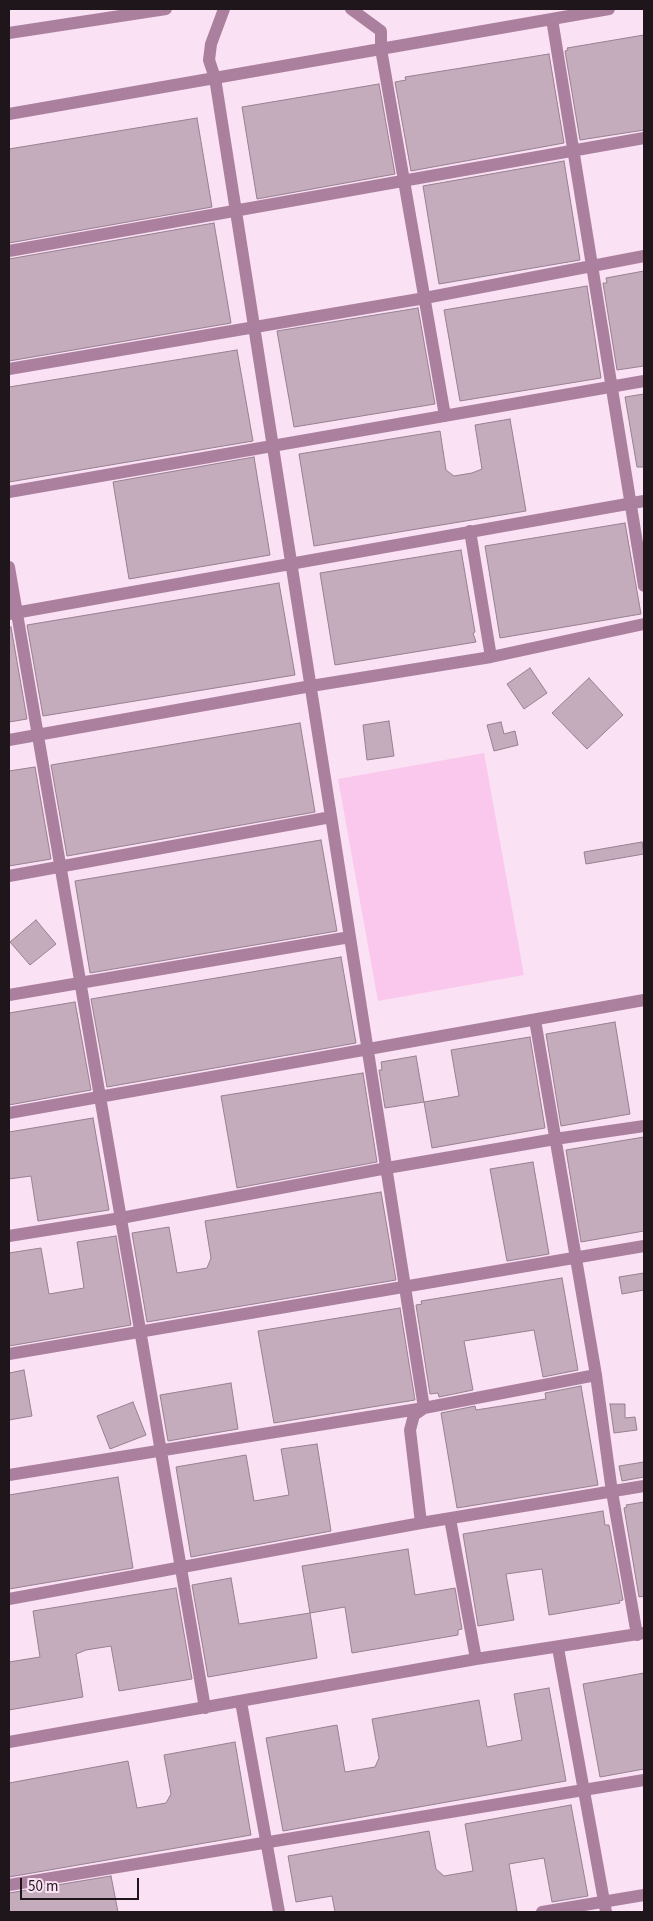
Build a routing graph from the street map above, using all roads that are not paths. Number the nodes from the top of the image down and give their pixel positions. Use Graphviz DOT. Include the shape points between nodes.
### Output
graph roads {
  1 [pos="166,9"];
  2 [pos="224,9"];
  3 [pos="351,9"];
  4 [pos="608,9"];
  5 [pos="552,19"];
  6 [pos="9,33"];
  7 [pos="381,48"];
  8 [pos="215,78"];
  9 [pos="9,114"];
  10 [pos="644,138"];
  11 [pos="574,151"];
  12 [pos="404,181"];
  13 [pos="236,211"];
  14 [pos="9,251"];
  15 [pos="644,256"];
  16 [pos="592,266"];
  17 [pos="425,298"];
  18 [pos="254,327"];
  19 [pos="9,369"];
  20 [pos="644,381"];
  21 [pos="612,387"];
  22 [pos="445,416"];
  23 [pos="273,446"];
  24 [pos="9,492"];
  25 [pos="644,501"];
  26 [pos="631,503"];
  27 [pos="470,532"];
  28 [pos="292,563"];
  29 [pos="9,567"];
  30 [pos="644,586"];
  31 [pos="13,613"];
  32 [pos="644,624"];
  33 [pos="492,657"];
  34 [pos="311,686"];
  35 [pos="38,734"];
  36 [pos="9,740"];
  37 [pos="331,817"];
  38 [pos="60,867"];
  39 [pos="9,876"];
  40 [pos="350,936"];
  41 [pos="80,983"];
  42 [pos="9,994"];
  43 [pos="644,1000"];
  44 [pos="535,1020"];
  45 [pos="367,1050"];
  46 [pos="100,1097"];
  47 [pos="9,1113"];
  48 [pos="644,1126"];
  49 [pos="555,1139"];
  50 [pos="386,1168"];
  51 [pos="121,1218"];
  52 [pos="9,1236"];
  53 [pos="644,1246"];
  54 [pos="576,1259"];
  55 [pos="405,1288"];
  56 [pos="141,1332"];
  57 [pos="9,1354"];
  58 [pos="596,1375"];
  59 [pos="424,1408"];
  60 [pos="161,1450"];
  61 [pos="9,1475"];
  62 [pos="644,1486"];
  63 [pos="612,1492"];
  64 [pos="450,1519"];
  65 [pos="421,1523"];
  66 [pos="181,1568"];
  67 [pos="9,1599"];
  68 [pos="640,1634"];
  69 [pos="558,1648"];
  70 [pos="476,1660"];
  71 [pos="241,1702"];
  72 [pos="205,1708"];
  73 [pos="9,1742"];
  74 [pos="644,1780"];
  75 [pos="584,1790"];
  76 [pos="265,1843"];
  77 [pos="9,1885"];
  78 [pos="644,1895"];
  79 [pos="605,1907"];
  80 [pos="279,1912"];
  81 [pos="542,1912"];
  1 -- 6 [label="street"];
  2 -- 8 [label="street" via="209,60"];
  3 -- 7 [label="street" via="381,31"];
  4 -- 5 [label="street"];
  5 -- 7 [label="street"];
  5 -- 11 [label="street"];
  7 -- 8 [label="street"];
  7 -- 12 [label="street"];
  8 -- 9 [label="street"];
  8 -- 13 [label="street"];
  10 -- 11 [label="street"];
  11 -- 12 [label="street"];
  11 -- 16 [label="street"];
  12 -- 13 [label="street"];
  12 -- 17 [label="street"];
  13 -- 14 [label="street"];
  13 -- 18 [label="street"];
  15 -- 16 [label="street"];
  16 -- 17 [label="street"];
  16 -- 21 [label="street"];
  17 -- 18 [label="street"];
  17 -- 22 [label="street"];
  18 -- 19 [label="street"];
  18 -- 23 [label="street"];
  20 -- 21 [label="street"];
  21 -- 22 [label="street"];
  21 -- 26 [label="street"];
  22 -- 23 [label="street"];
  23 -- 24 [label="street"];
  23 -- 28 [label="street"];
  25 -- 26 [label="street"];
  26 -- 27 [label="street"];
  26 -- 30 [label="street"];
  27 -- 28 [label="street"];
  27 -- 33 [label="street"];
  28 -- 31 [label="street"];
  28 -- 34 [label="street"];
  29 -- 31 [label="street"];
  31 -- 35 [label="street"];
  32 -- 33 [label="street"];
  33 -- 34 [label="street"];
  34 -- 35 [label="street"];
  34 -- 37 [label="street"];
  35 -- 36 [label="street"];
  35 -- 38 [label="street"];
  37 -- 38 [label="street"];
  37 -- 40 [label="street"];
  38 -- 39 [label="street"];
  38 -- 41 [label="street"];
  40 -- 41 [label="street"];
  40 -- 45 [label="street"];
  41 -- 42 [label="street"];
  41 -- 46 [label="street"];
  43 -- 44 [label="street"];
  44 -- 45 [label="street"];
  44 -- 49 [label="street"];
  45 -- 46 [label="street"];
  45 -- 50 [label="street"];
  46 -- 47 [label="street"];
  46 -- 51 [label="street"];
  48 -- 49 [label="street"];
  49 -- 50 [label="street"];
  49 -- 54 [label="street"];
  50 -- 51 [label="street"];
  50 -- 55 [label="street"];
  51 -- 52 [label="street"];
  51 -- 56 [label="street"];
  53 -- 54 [label="street"];
  54 -- 55 [label="street"];
  54 -- 58 [label="street"];
  55 -- 56 [label="street"];
  55 -- 59 [label="street"];
  56 -- 57 [label="street"];
  56 -- 60 [label="street"];
  58 -- 59 [label="street"];
  58 -- 63 [label="street"];
  59 -- 60 [label="street"];
  59 -- 65 [label="street" via="414,1415 410,1430"];
  60 -- 61 [label="street"];
  60 -- 66 [label="street"];
  62 -- 63 [label="street"];
  63 -- 64 [label="street"];
  63 -- 68 [label="street"];
  64 -- 65 [label="street"];
  64 -- 70 [label="street"];
  65 -- 66 [label="street"];
  66 -- 67 [label="street"];
  66 -- 72 [label="street"];
  68 -- 69 [label="street"];
  69 -- 70 [label="street"];
  69 -- 75 [label="street"];
  70 -- 71 [label="street"];
  71 -- 72 [label="street"];
  71 -- 76 [label="street"];
  72 -- 73 [label="street"];
  74 -- 75 [label="street"];
  75 -- 76 [label="street"];
  75 -- 79 [label="street"];
  76 -- 77 [label="street"];
  76 -- 80 [label="street"];
  78 -- 79 [label="street"];
  79 -- 81 [label="street"];
}
